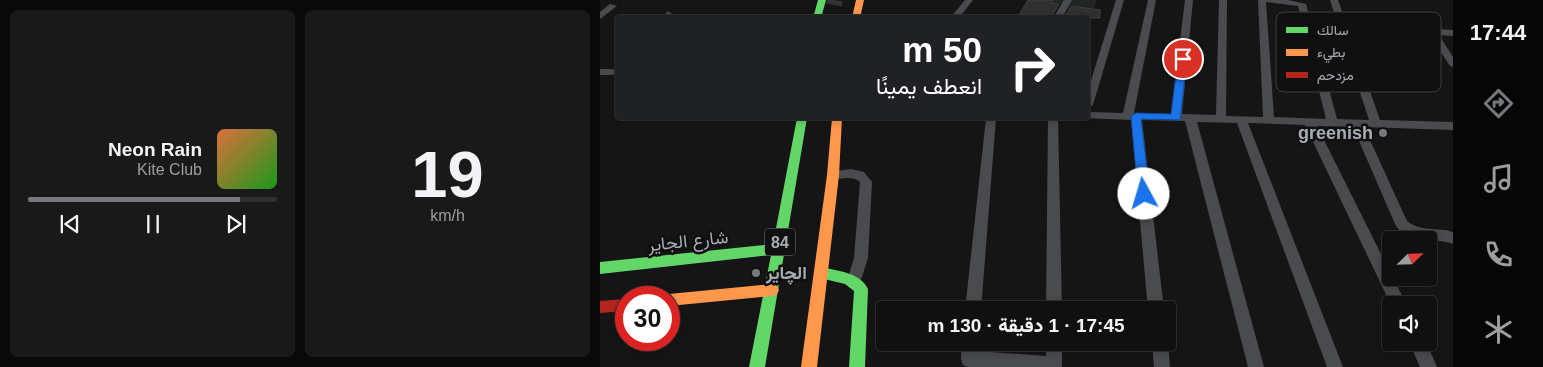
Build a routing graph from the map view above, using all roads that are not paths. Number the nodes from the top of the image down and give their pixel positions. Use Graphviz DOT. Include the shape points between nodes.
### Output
graph roads {
  1 [pos="822,0"];
  2 [pos="860,0"];
  3 [pos="969,0"];
  4 [pos="1068,0"];
  5 [pos="1120,0"];
  6 [pos="1152,0"];
  7 [pos="1189,0"];
  8 [pos="1223,0"];
  9 [pos="1262,0"];
  10 [pos="1267,0"];
  11 [pos="1334,0"];
  12 [pos="1283,1"];
  13 [pos="600,5"];
  14 [pos="1304,12"];
  15 [pos="1338,12"];
  16 [pos="818,15"];
  17 [pos="857,15"];
  18 [pos="956,15"];
  19 [pos="1059,15"];
  20 [pos="600,16"];
  21 [pos="1441,45"];
  22 [pos="1453,64"];
  23 [pos="1324,92"];
  24 [pos="1365,92"];
  25 [pos="1090,98"];
  26 [pos="1090,114"];
  27 [pos="1132,116"];
  28 [pos="1183,118"];
  29 [pos="1221,119"];
  30 [pos="1241,119"];
  31 [pos="802,120"];
  32 [pos="838,120"];
  33 [pos="991,120"];
  34 [pos="1053,120"];
  35 [pos="1269,120"];
  36 [pos="1309,122"];
  37 [pos="1332,122"];
  38 [pos="1357,123"];
  39 [pos="1376,124"];
  40 [pos="1453,126"];
  41 [pos="833,175"];
  42 [pos="1453,238"];
  43 [pos="779,249"];
  44 [pos="600,268"];
  45 [pos="821,273"];
  46 [pos="854,281"];
  47 [pos="772,290"];
  48 [pos="1395,296"];
  49 [pos="680,299"];
  50 [pos="974,301"];
  51 [pos="1054,301"];
  52 [pos="1155,301"];
  53 [pos="615,306"];
  54 [pos="600,307"];
  55 [pos="969,351"];
  56 [pos="1054,351"];
  57 [pos="1161,351"];
  58 [pos="1421,351"];
  59 [pos="1054,366"];
  60 [pos="757,367"];
  61 [pos="810,367"];
  62 [pos="858,367"];
  63 [pos="1162,367"];
  64 [pos="1256,367"];
  65 [pos="1335,367"];
  66 [pos="1429,367"];
  1 -- 16 [label="main road"];
  2 -- 17 [label="main road"];
  3 -- 18 [label="street"];
  4 -- 19 [label="street"];
  5 -- 25 [label="street"];
  6 -- 27 [label="street"];
  7 -- 28 [label="street"];
  8 -- 29 [label="street"];
  9 -- 35 [label="street"];
  10 -- 12 [label="street"];
  11 -- 15 [label="street"];
  12 -- 14 [label="street" via="1302,4"];
  13 -- 20 [label="street" via="613,6"];
  21 -- 22 [label="street"];
  23 -- 37 [label="street"];
  24 -- 39 [label="street"];
  26 -- 27 [label="street"];
  27 -- 28 [label="street"];
  27 -- 52 [label="street"];
  28 -- 29 [label="street"];
  28 -- 64 [label="street"];
  29 -- 30 [label="street"];
  30 -- 35 [label="street"];
  30 -- 65 [label="street"];
  31 -- 43 [label="main road, 84"];
  32 -- 41 [label="main road"];
  33 -- 50 [label="street"];
  34 -- 51 [label="street"];
  35 -- 36 [label="street"];
  36 -- 37 [label="street"];
  36 -- 48 [label="street"];
  37 -- 38 [label="street"];
  38 -- 39 [label="street"];
  38 -- 42 [label="street" via="1402,224 1416,234"];
  39 -- 40 [label="street"];
  41 -- 45 [label="main road"];
  41 -- 46 [label="street" via="857,174 866,182 861,258"];
  43 -- 44 [label="main road, شارع الجاير"];
  43 -- 47 [label="main road, 84"];
  45 -- 46 [label="main road"];
  45 -- 61 [label="main road"];
  46 -- 62 [label="main road" via="862,295"];
  47 -- 49 [label="main road"];
  47 -- 60 [label="main road, 84"];
  53 -- 54 [label="main road"];
  55 -- 59 [label="street" via="969,359"];
  56 -- 59 [label="street"];
  57 -- 63 [label="street"];
  58 -- 66 [label="street"];
}
